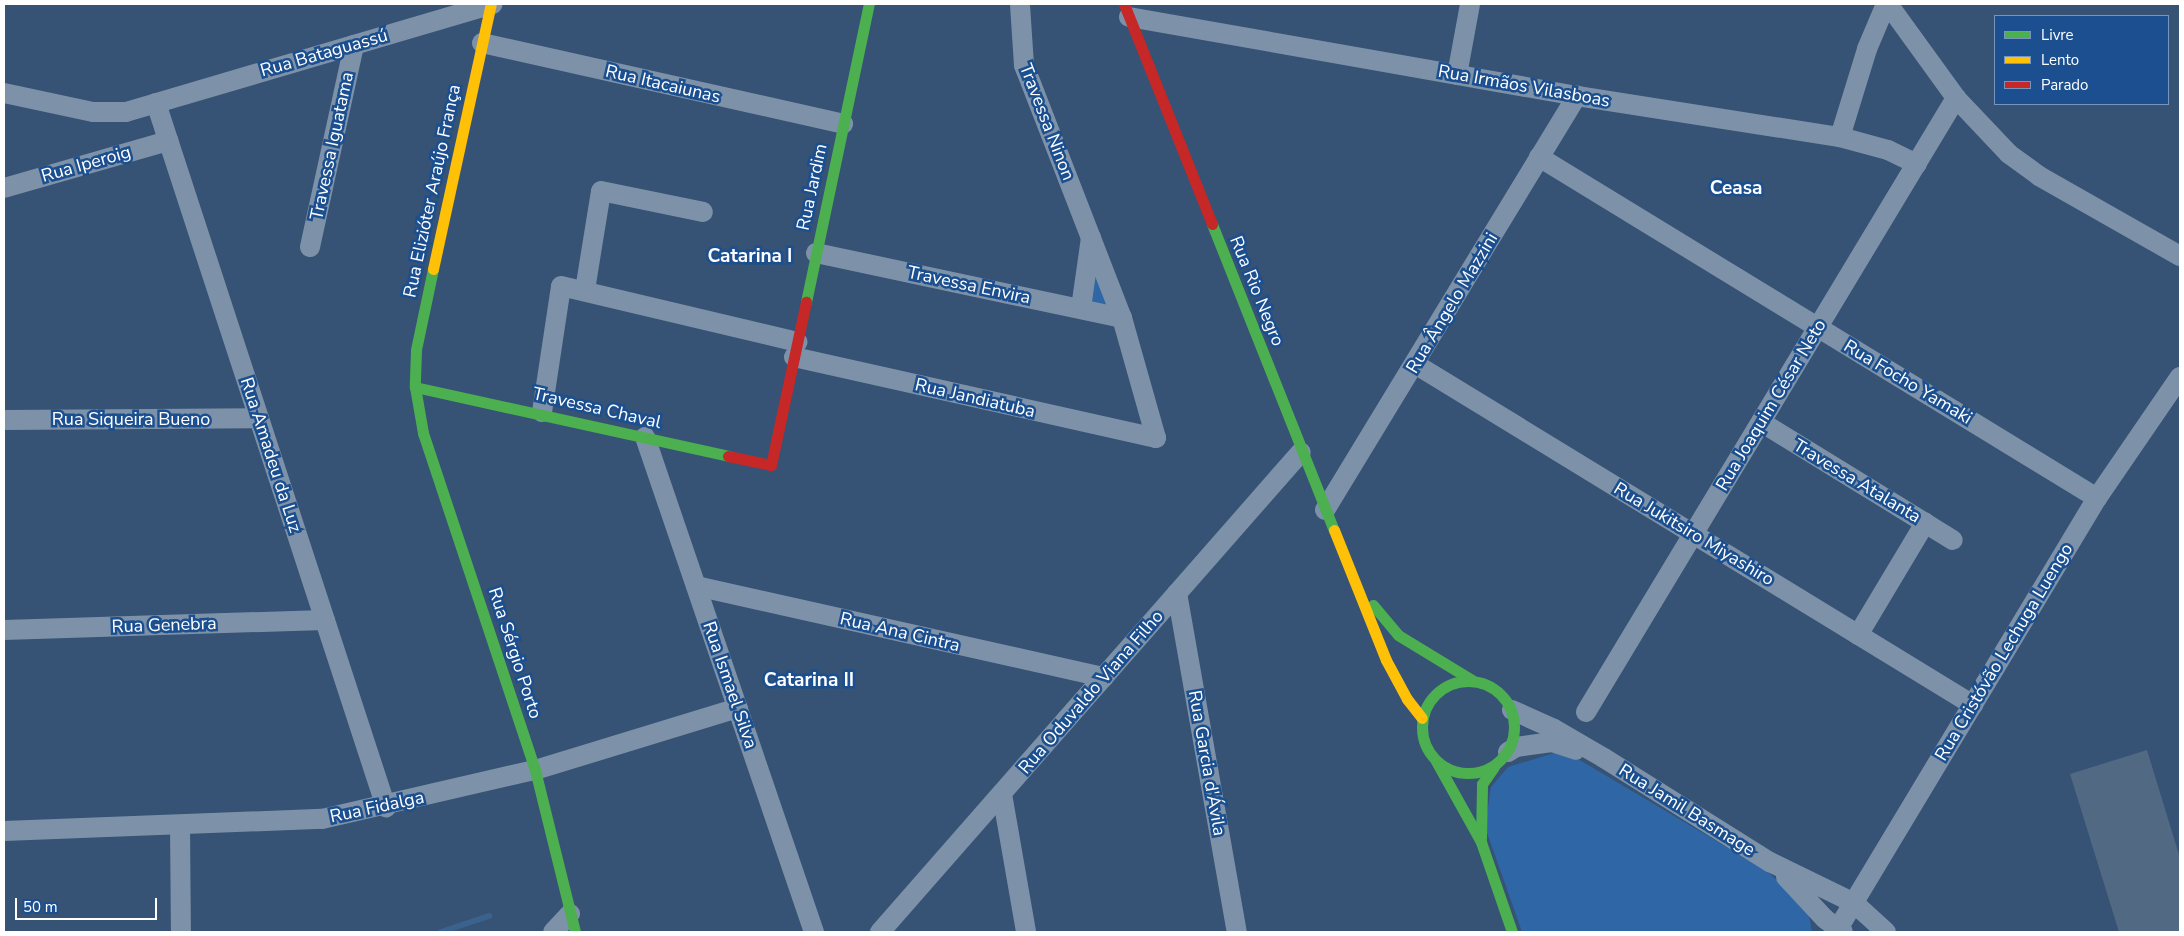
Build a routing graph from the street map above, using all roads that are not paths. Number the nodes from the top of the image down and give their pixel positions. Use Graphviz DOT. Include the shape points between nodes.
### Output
graph roads {
  1 [pos="491,4"];
  2 [pos="869,4"];
  3 [pos="1020,4"];
  4 [pos="1470,4"];
  5 [pos="1887,4"];
  6 [pos="1127,10"];
  7 [pos="482,43"];
  8 [pos="354,44"];
  9 [pos="1457,75"];
  10 [pos="4,93"];
  11 [pos="1577,96"];
  12 [pos="1956,98"];
  13 [pos="156,103"];
  14 [pos="843,124"];
  15 [pos="1840,137"];
  16 [pos="168,140"];
  17 [pos="1539,158"];
  18 [pos="1916,164"];
  19 [pos="4,188"];
  20 [pos="703,212"];
  21 [pos="1091,236"];
  22 [pos="310,247"];
  23 [pos="816,254"];
  24 [pos="2180,256"];
  25 [pos="585,290"];
  26 [pos="1081,308"];
  27 [pos="1122,318"];
  28 [pos="1818,328"];
  29 [pos="795,349"];
  30 [pos="1415,364"];
  31 [pos="2180,377"];
  32 [pos="415,387"];
  33 [pos="542,412"];
  34 [pos="259,418"];
  35 [pos="4,420"];
  36 [pos="1761,422"];
  37 [pos="645,437"];
  38 [pos="1156,438"];
  39 [pos="1301,452"];
  40 [pos="771,465"];
  41 [pos="2097,498"];
  42 [pos="1326,510"];
  43 [pos="1925,523"];
  44 [pos="1694,534"];
  45 [pos="1953,540"];
  46 [pos="696,586"];
  47 [pos="1360,590"];
  48 [pos="1177,593"];
  49 [pos="325,620"];
  50 [pos="4,630"];
  51 [pos="1858,635"];
  52 [pos="1104,677"];
  53 [pos="1472,680"];
  54 [pos="1973,705"];
  55 [pos="738,708"];
  56 [pos="1512,710"];
  57 [pos="1586,712"];
  58 [pos="1422,718"];
  59 [pos="1508,752"];
  60 [pos="1604,758"];
  61 [pos="1436,761"];
  62 [pos="1494,767"];
  63 [pos="535,770"];
  64 [pos="1002,794"];
  65 [pos="386,807"];
  66 [pos="180,826"];
  67 [pos="4,831"];
  68 [pos="1481,842"];
  69 [pos="1770,862"];
  70 [pos="1854,904"];
  71 [pos="573,923"];
  72 [pos="1839,931"];
  73 [pos="180,932"];
  74 [pos="553,932"];
  75 [pos="814,932"];
  76 [pos="880,932"];
  77 [pos="1026,932"];
  78 [pos="1237,932"];
  79 [pos="1512,932"];
  80 [pos="1886,932"];
  1 -- 7 [label="street, Rua Elizióter Araújo França"];
  1 -- 8 [label="street, Rua Bataguassú"];
  2 -- 14 [label="street, Rua Jardim"];
  3 -- 21 [label="street, Travessa Ninon" via="1024,66"];
  4 -- 9 [label="street"];
  5 -- 12 [label="street"];
  5 -- 15 [label="street" via="1867,49"];
  6 -- 9 [label="street, Rua Irmãos Vilasboas"];
  6 -- 39 [label="street, Rua Rio Negro"];
  7 -- 14 [label="street, Rua Itacaiunas"];
  7 -- 32 [label="street, Rua Elizióter Araújo França" via="416,350"];
  8 -- 13 [label="street, Rua Bataguassú"];
  8 -- 22 [label="street, Travessa Iguatama"];
  9 -- 11 [label="street, Rua Irmãos Vilasboas"];
  10 -- 13 [label="street, Rua Bataguassú" via="93,112 126,112"];
  11 -- 15 [label="street, Rua Irmãos Vilasboas"];
  11 -- 17 [label="street, Rua Ângelo Mazzini"];
  12 -- 18 [label="street, Rua Joaquim César Neto"];
  12 -- 24 [label="street" via="2008,154 2039,176"];
  13 -- 16 [label="street, Rua Amadeu da Luz"];
  14 -- 23 [label="street, Rua Jardim"];
  15 -- 18 [label="street, Rua Irmãos Vilasboas" via="1888,150"];
  16 -- 19 [label="street, Rua Iperoig"];
  16 -- 34 [label="street, Rua Amadeu da Luz"];
  17 -- 28 [label="street, Rua Focho Yamaki"];
  17 -- 30 [label="street, Rua Ângelo Mazzini"];
  18 -- 28 [label="street, Rua Joaquim César Neto"];
  20 -- 25 [label="street" via="601,190"];
  21 -- 26 [label="street, Travessa Ninon"];
  21 -- 27 [label="street, Travessa Ninon"];
  23 -- 26 [label="street, Travessa Envira"];
  23 -- 29 [label="street, Rua Jardim"];
  25 -- 29 [label="street, Rua Jandiatuba"];
  25 -- 33 [label="street, Rua Jandiatuba" via="561,286"];
  26 -- 27 [label="street, Travessa Envira"];
  27 -- 38 [label="street, Travessa Ninon"];
  28 -- 36 [label="street, Rua Joaquim César Neto"];
  28 -- 41 [label="street, Rua Focho Yamaki"];
  29 -- 38 [label="street, Rua Jandiatuba"];
  29 -- 40 [label="street, Rua Jardim"];
  30 -- 42 [label="street, Rua Ângelo Mazzini"];
  30 -- 44 [label="street, Rua Jukitsiro Miyashiro"];
  31 -- 41 [label="street, Rua Cristóvão Lechuga Luengo"];
  32 -- 33 [label="street, Travessa Chaval"];
  32 -- 63 [label="street, Rua Sérgio Porto" via="423,433"];
  33 -- 37 [label="street, Travessa Chaval"];
  34 -- 35 [label="street, Rua Siqueira Bueno"];
  34 -- 49 [label="street, Rua Amadeu da Luz"];
  36 -- 43 [label="street, Travessa Atalanta"];
  36 -- 44 [label="street, Rua Joaquim César Neto"];
  37 -- 40 [label="street, Travessa Chaval"];
  37 -- 46 [label="street, Rua Ismael Silva"];
  39 -- 42 [label="street, Rua Rio Negro"];
  39 -- 48 [label="street, Rua Oduvaldo Viana Filho"];
  41 -- 54 [label="street, Rua Cristóvão Lechuga Luengo"];
  42 -- 47 [label="street, Rua Rio Negro"];
  43 -- 45 [label="street, Travessa Atalanta"];
  43 -- 51 [label="street"];
  44 -- 51 [label="street, Rua Jukitsiro Miyashiro"];
  44 -- 57 [label="street, Rua Joaquim César Neto"];
  46 -- 52 [label="street, Rua Ana Cintra"];
  46 -- 55 [label="street, Rua Ismael Silva"];
  47 -- 53 [label="street, Rua Rio Negro" via="1398,635"];
  47 -- 58 [label="street, Rua Rio Negro" via="1386,660 1407,699"];
  48 -- 52 [label="street, Rua Oduvaldo Viana Filho"];
  48 -- 78 [label="street, Rua Garcia d'Ávila"];
  49 -- 50 [label="street, Rua Genebra"];
  49 -- 65 [label="street, Rua Amadeu da Luz"];
  51 -- 54 [label="street, Rua Jukitsiro Miyashiro"];
  52 -- 64 [label="street, Rua Oduvaldo Viana Filho"];
  53 -- 56 [label="street" via="1497,689"];
  53 -- 58 [label="street" via="1450,683 1431,697"];
  54 -- 70 [label="street, Rua Cristóvão Lechuga Luengo"];
  55 -- 63 [label="street, Rua Fidalga"];
  55 -- 75 [label="street, Rua Ismael Silva"];
  56 -- 59 [label="street" via="1515,731"];
  56 -- 60 [label="street, Rua Jamil Basmage" via="1554,729"];
  58 -- 61 [label="street" via="1424,742"];
  59 -- 60 [label="street, Rua Jamil Basmage" via="1516,747 1552,742"];
  59 -- 62 [label="street"];
  60 -- 69 [label="street, Rua Jamil Basmage"];
  61 -- 62 [label="street" via="1464,774"];
  61 -- 68 [label="street"];
  62 -- 68 [label="street" via="1482,784"];
  63 -- 65 [label="street, Rua Fidalga"];
  63 -- 71 [label="street, Rua Sérgio Porto"];
  64 -- 76 [label="street, Rua Oduvaldo Viana Filho"];
  64 -- 77 [label="street"];
  65 -- 66 [label="street, Rua Fidalga" via="322,819"];
  66 -- 67 [label="street, Rua Fidalga"];
  66 -- 73 [label="street"];
  68 -- 79 [label="street"];
  69 -- 70 [label="street, Rua Jamil Basmage"];
  69 -- 72 [label="street, Rua Jamil Basmage"];
  70 -- 72 [label="street, Rua Cristóvão Lechuga Luengo"];
  70 -- 80 [label="street, Rua Jamil Basmage"];
  71 -- 74 [label="street"];
}
